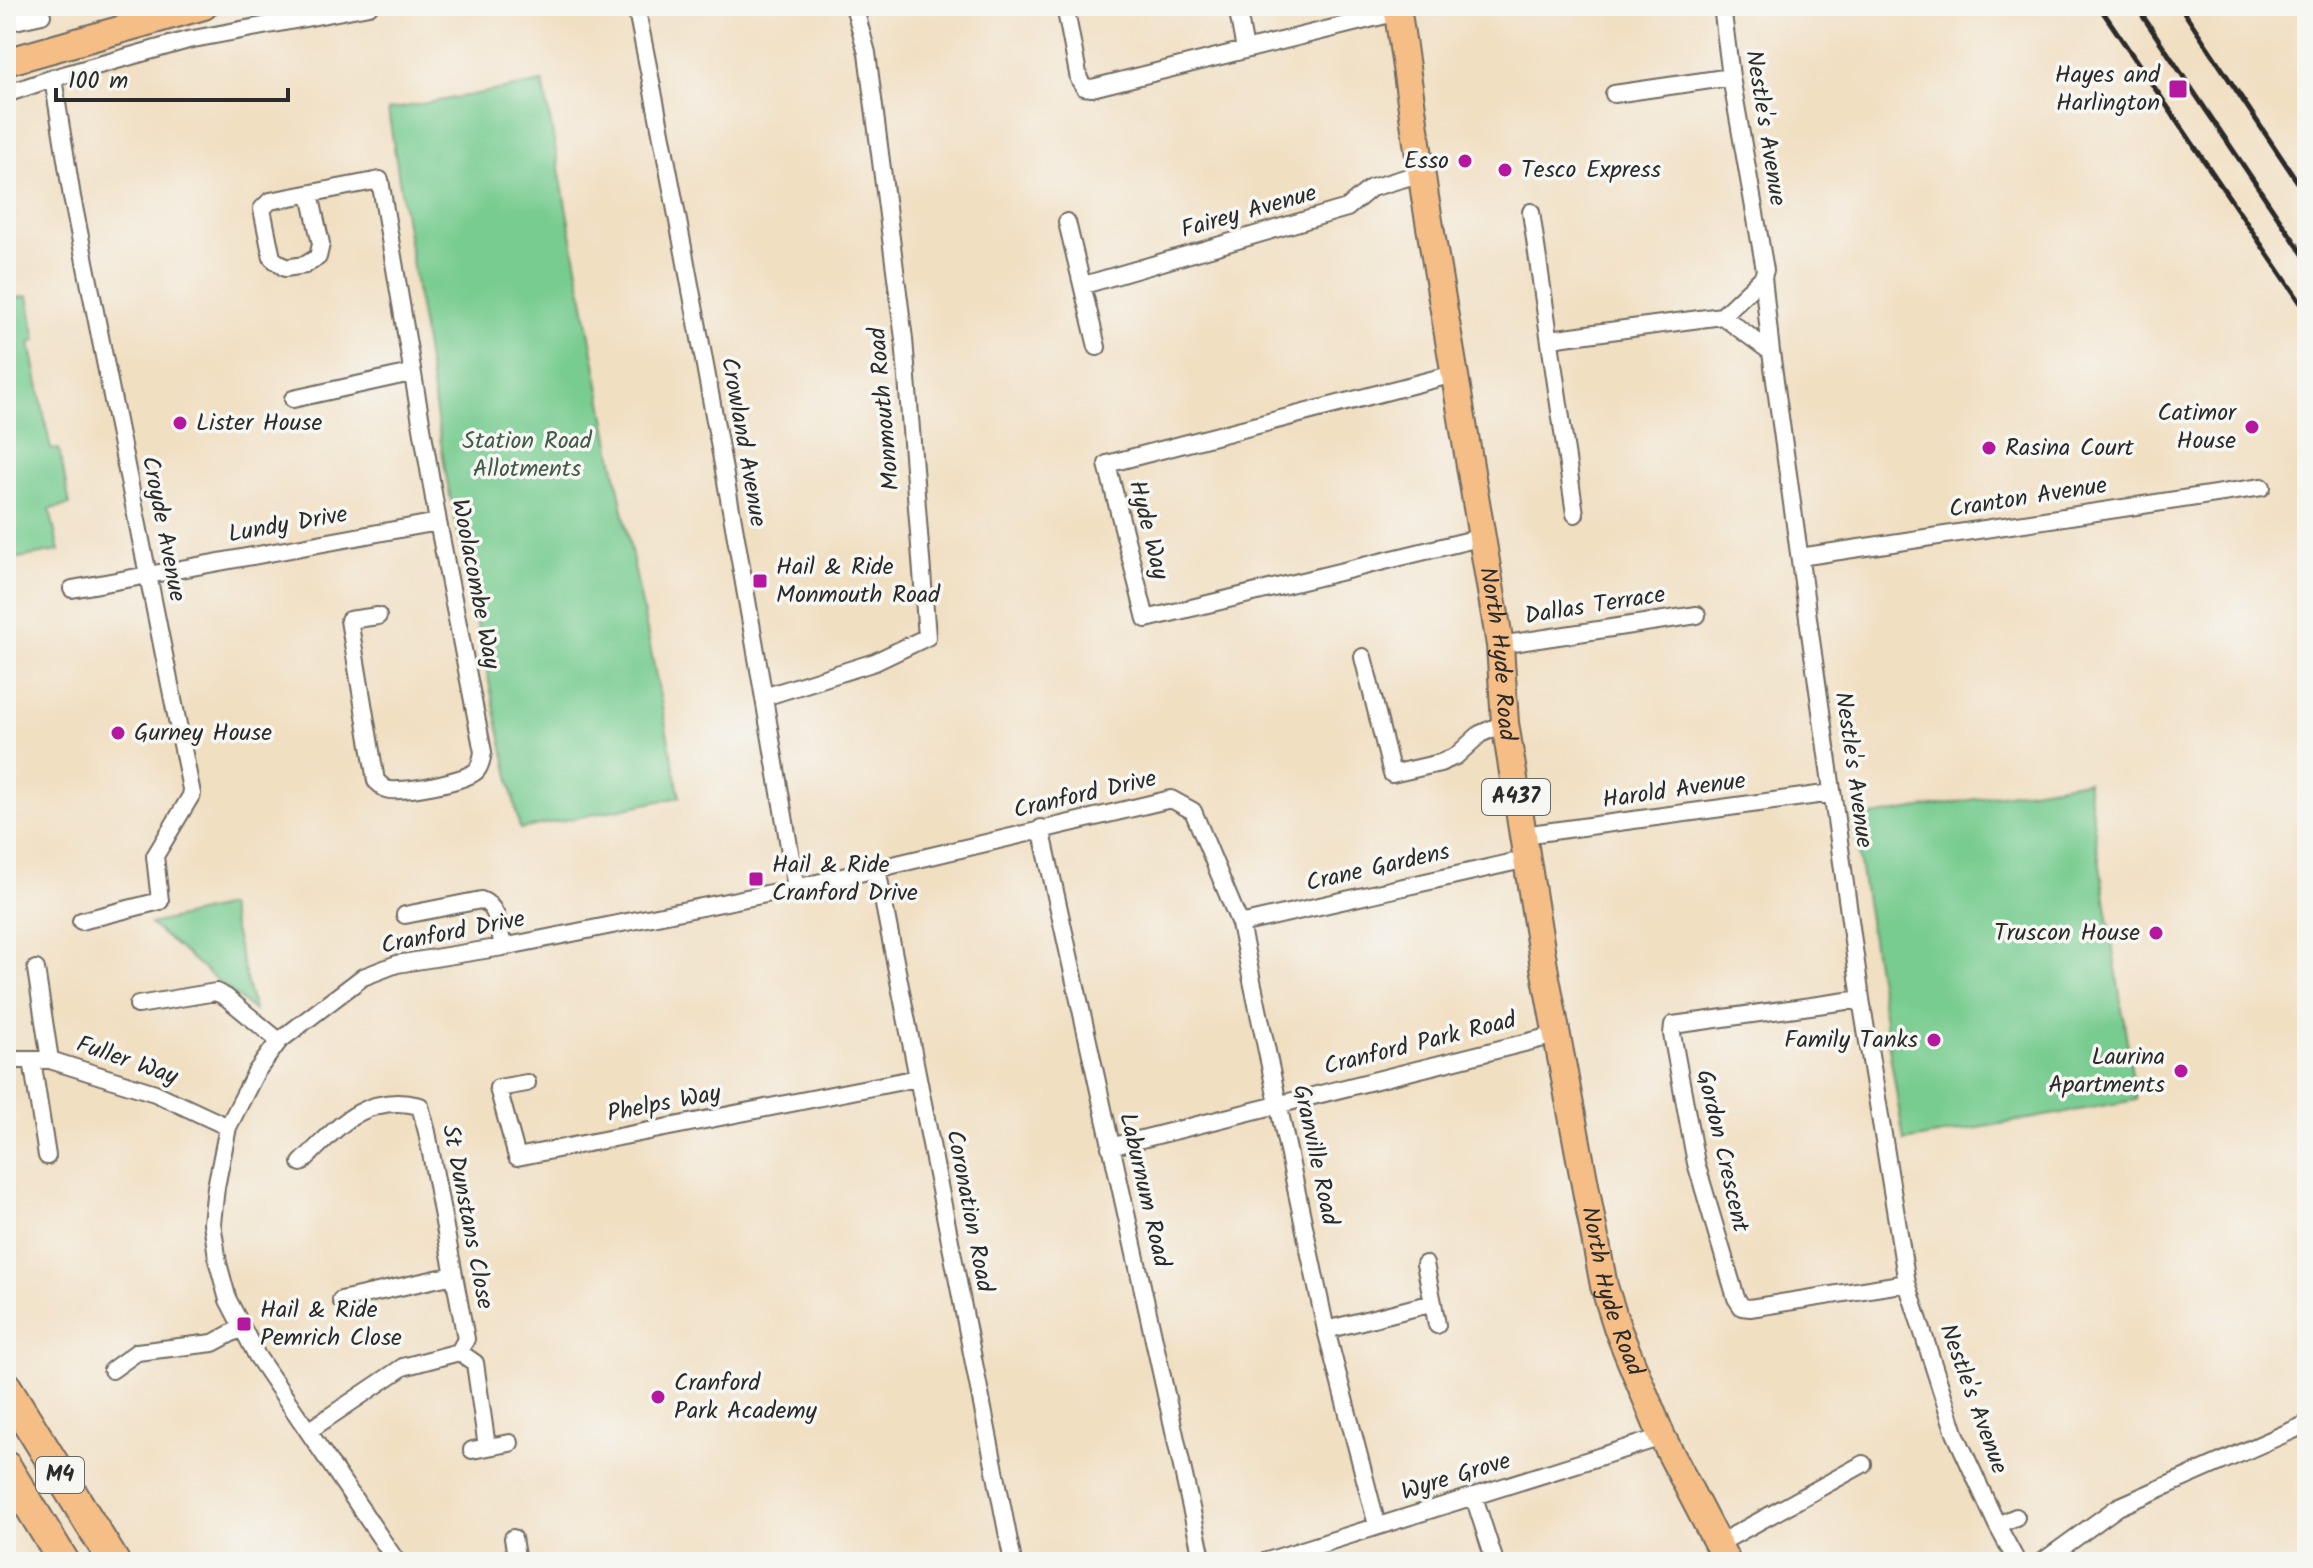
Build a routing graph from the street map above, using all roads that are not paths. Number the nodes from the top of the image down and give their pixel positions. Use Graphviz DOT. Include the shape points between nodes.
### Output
graph roads {
  1 [pos="369,6"];
  2 [pos="636,6"];
  3 [pos="854,6"];
  4 [pos="1065,6"];
  5 [pos="1237,6"];
  6 [pos="1722,6"];
  7 [pos="193,9"];
  8 [pos="1397,9"];
  9 [pos="42,15"];
  10 [pos="6,23"];
  11 [pos="1245,50"];
  12 [pos="6,62"];
  13 [pos="1731,77"];
  14 [pos="53,78"];
  15 [pos="6,94"];
  16 [pos="1614,94"];
  17 [pos="1422,173"];
  18 [pos="310,194"];
  19 [pos="1531,212"];
  20 [pos="1067,222"];
  21 [pos="1763,277"];
  22 [pos="1084,285"];
  23 [pos="1722,316"];
  24 [pos="1550,339"];
  25 [pos="1097,347"];
  26 [pos="1771,352"];
  27 [pos="411,373"];
  28 [pos="1454,374"];
  29 [pos="293,399"];
  30 [pos="2262,487"];
  31 [pos="1575,514"];
  32 [pos="438,522"];
  33 [pos="1483,537"];
  34 [pos="1800,557"];
  35 [pos="148,575"];
  36 [pos="72,589"];
  37 [pos="1697,615"];
  38 [pos="378,616"];
  39 [pos="1500,645"];
  40 [pos="1363,657"];
  41 [pos="764,697"];
  42 [pos="1505,723"];
  43 [pos="1832,793"];
  44 [pos="1183,805"];
  45 [pos="1041,828"];
  46 [pos="1525,847"];
  47 [pos="877,869"];
  48 [pos="796,888"];
  49 [pos="405,915"];
  50 [pos="81,921"];
  51 [pos="1240,924"];
  52 [pos="503,947"];
  53 [pos="36,969"];
  54 [pos="1861,999"];
  55 [pos="138,1005"];
  56 [pos="1556,1035"];
  57 [pos="279,1041"];
  58 [pos="6,1060"];
  59 [pos="32,1060"];
  60 [pos="50,1060"];
  61 [pos="918,1078"];
  62 [pos="527,1083"];
  63 [pos="1280,1103"];
  64 [pos="228,1127"];
  65 [pos="1110,1147"];
  66 [pos="47,1156"];
  67 [pos="301,1163"];
  68 [pos="1425,1264"];
  69 [pos="454,1275"];
  70 [pos="1907,1283"];
  71 [pos="341,1300"];
  72 [pos="1433,1303"];
  73 [pos="1437,1325"];
  74 [pos="241,1328"];
  75 [pos="1326,1330"];
  76 [pos="459,1352"];
  77 [pos="112,1370"];
  78 [pos="6,1387"];
  79 [pos="2307,1424"];
  80 [pos="308,1431"];
  81 [pos="1662,1437"];
  82 [pos="510,1443"];
  83 [pos="1863,1464"];
  84 [pos="6,1467"];
  85 [pos="1474,1497"];
  86 [pos="2016,1517"];
  87 [pos="1377,1525"];
  88 [pos="1997,1525"];
  89 [pos="513,1538"];
  90 [pos="1722,1554"];
  91 [pos="2014,1556"];
  92 [pos="393,1560"];
  93 [pos="64,1562"];
  94 [pos="114,1562"];
  95 [pos="517,1562"];
  96 [pos="1013,1562"];
  97 [pos="1203,1562"];
  98 [pos="1264,1562"];
  99 [pos="1495,1562"];
  100 [pos="2042,1562"];
  1 -- 14 [label="street" via="188,40"];
  2 -- 41 [label="street, Crowland Avenue"];
  3 -- 41 [label="street, Monmouth Road" via="867,53 904,339 927,637 875,662"];
  4 -- 11 [label="street" via="1084,87"];
  5 -- 11 [label="street"];
  6 -- 13 [label="street, Nestle's Avenue"];
  7 -- 12 [label="main road"];
  8 -- 11 [label="street"];
  8 -- 17 [label="main road, North Hyde Road / A437"];
  9 -- 10 [label="street"];
  13 -- 16 [label="street"];
  13 -- 21 [label="street, Nestle's Avenue"];
  14 -- 15 [label="street"];
  14 -- 35 [label="street, Croyde Avenue"];
  17 -- 22 [label="street, Fairey Avenue" via="1371,188 1347,208"];
  17 -- 28 [label="main road, North Hyde Road / A437"];
  18 -- 18 [label="street, Woolacombe Way" via="270,201 262,209 272,258 285,268 318,257 321,244"];
  18 -- 27 [label="street, Woolacombe Way" via="380,180"];
  19 -- 24 [label="street"];
  20 -- 22 [label="street"];
  21 -- 23 [label="street"];
  21 -- 26 [label="street, Nestle's Avenue"];
  22 -- 25 [label="street"];
  23 -- 24 [label="street"];
  23 -- 26 [label="street"];
  24 -- 31 [label="street"];
  26 -- 34 [label="street, Nestle's Avenue"];
  27 -- 29 [label="street"];
  27 -- 32 [label="street, Woolacombe Way"];
  28 -- 33 [label="main road, North Hyde Road / A437"];
  28 -- 33 [label="street, Hyde Way" via="1107,464 1146,619"];
  30 -- 34 [label="street, Cranton Avenue"];
  32 -- 35 [label="street, Lundy Drive"];
  32 -- 38 [label="street, Woolacombe Way" via="483,752 472,774 399,790 376,781 349,620"];
  33 -- 39 [label="main road, North Hyde Road / A437"];
  34 -- 43 [label="street, Nestle's Avenue"];
  35 -- 36 [label="street, Lundy Drive"];
  35 -- 50 [label="street, Croyde Avenue" via="192,794 155,856 160,901"];
  37 -- 39 [label="street, Dallas Terrace"];
  39 -- 42 [label="main road, North Hyde Road / A437"];
  40 -- 42 [label="street" via="1392,774 1456,756 1480,734"];
  41 -- 48 [label="street, Crowland Avenue"];
  42 -- 46 [label="main road, North Hyde Road / A437"];
  43 -- 46 [label="street, Harold Avenue"];
  43 -- 54 [label="street, Nestle's Avenue"];
  44 -- 45 [label="street, Cranford Drive" via="1161,800"];
  44 -- 51 [label="street, Granville Road" via="1193,811"];
  45 -- 47 [label="street, Cranford Drive"];
  45 -- 65 [label="street, Laburnum Road"];
  46 -- 51 [label="street, Crane Gardens"];
  46 -- 56 [label="main road, North Hyde Road / A437"];
  47 -- 48 [label="street, Cranford Drive"];
  47 -- 61 [label="street, Coronation Road"];
  48 -- 52 [label="street, Cranford Drive"];
  49 -- 52 [label="street" via="488,902"];
  51 -- 63 [label="street, Granville Road"];
  52 -- 57 [label="street, Cranford Drive" via="397,964 363,977"];
  53 -- 60 [label="street"];
  54 -- 70 [label="street, Nestle's Avenue"];
  54 -- 70 [label="street, Gordon Crescent" via="1673,1025 1672,1034 1696,1163 1742,1307"];
  55 -- 57 [label="street" via="216,992"];
  56 -- 63 [label="street, Cranford Park Road"];
  56 -- 81 [label="main road, North Hyde Road / A437" via="1604,1286"];
  57 -- 64 [label="street, Cranford Drive"];
  58 -- 59 [label="street, Fuller Way"];
  59 -- 60 [label="street, Fuller Way"];
  59 -- 66 [label="street"];
  60 -- 64 [label="street, Fuller Way" via="155,1093"];
  61 -- 62 [label="street, Phelps Way" via="517,1157 498,1088"];
  61 -- 96 [label="street, Coronation Road"];
  63 -- 65 [label="street, Cranford Park Road"];
  63 -- 75 [label="street, Granville Road"];
  64 -- 74 [label="street, Cranford Drive" via="212,1223 228,1300"];
  65 -- 97 [label="street, Laburnum Road"];
  67 -- 69 [label="street, St Dunstans Close" via="350,1116 372,1107 420,1106"];
  68 -- 72 [label="street"];
  69 -- 71 [label="street"];
  69 -- 76 [label="street, St Dunstans Close" via="466,1339"];
  70 -- 88 [label="street, Nestle's Avenue" via="1950,1419"];
  72 -- 73 [label="street"];
  72 -- 75 [label="street"];
  74 -- 77 [label="street" via="213,1343 137,1352"];
  74 -- 80 [label="street, Cranford Drive"];
  75 -- 87 [label="street, Granville Road"];
  76 -- 80 [label="street" via="403,1367"];
  76 -- 82 [label="street" via="475,1363 480,1449"];
  78 -- 94 [label="highway, M4"];
  79 -- 100 [label="street" via="2118,1507"];
  80 -- 92 [label="street, Cranford Drive"];
  81 -- 85 [label="street, Wyre Grove"];
  81 -- 90 [label="main road, North Hyde Road / A437"];
  83 -- 90 [label="street"];
  84 -- 93 [label="highway, M4"];
  85 -- 87 [label="street, Wyre Grove"];
  85 -- 99 [label="street"];
  86 -- 88 [label="street"];
  87 -- 98 [label="street, Wyre Grove"];
  88 -- 91 [label="street, Nestle's Avenue"];
  89 -- 95 [label="street"];
}
